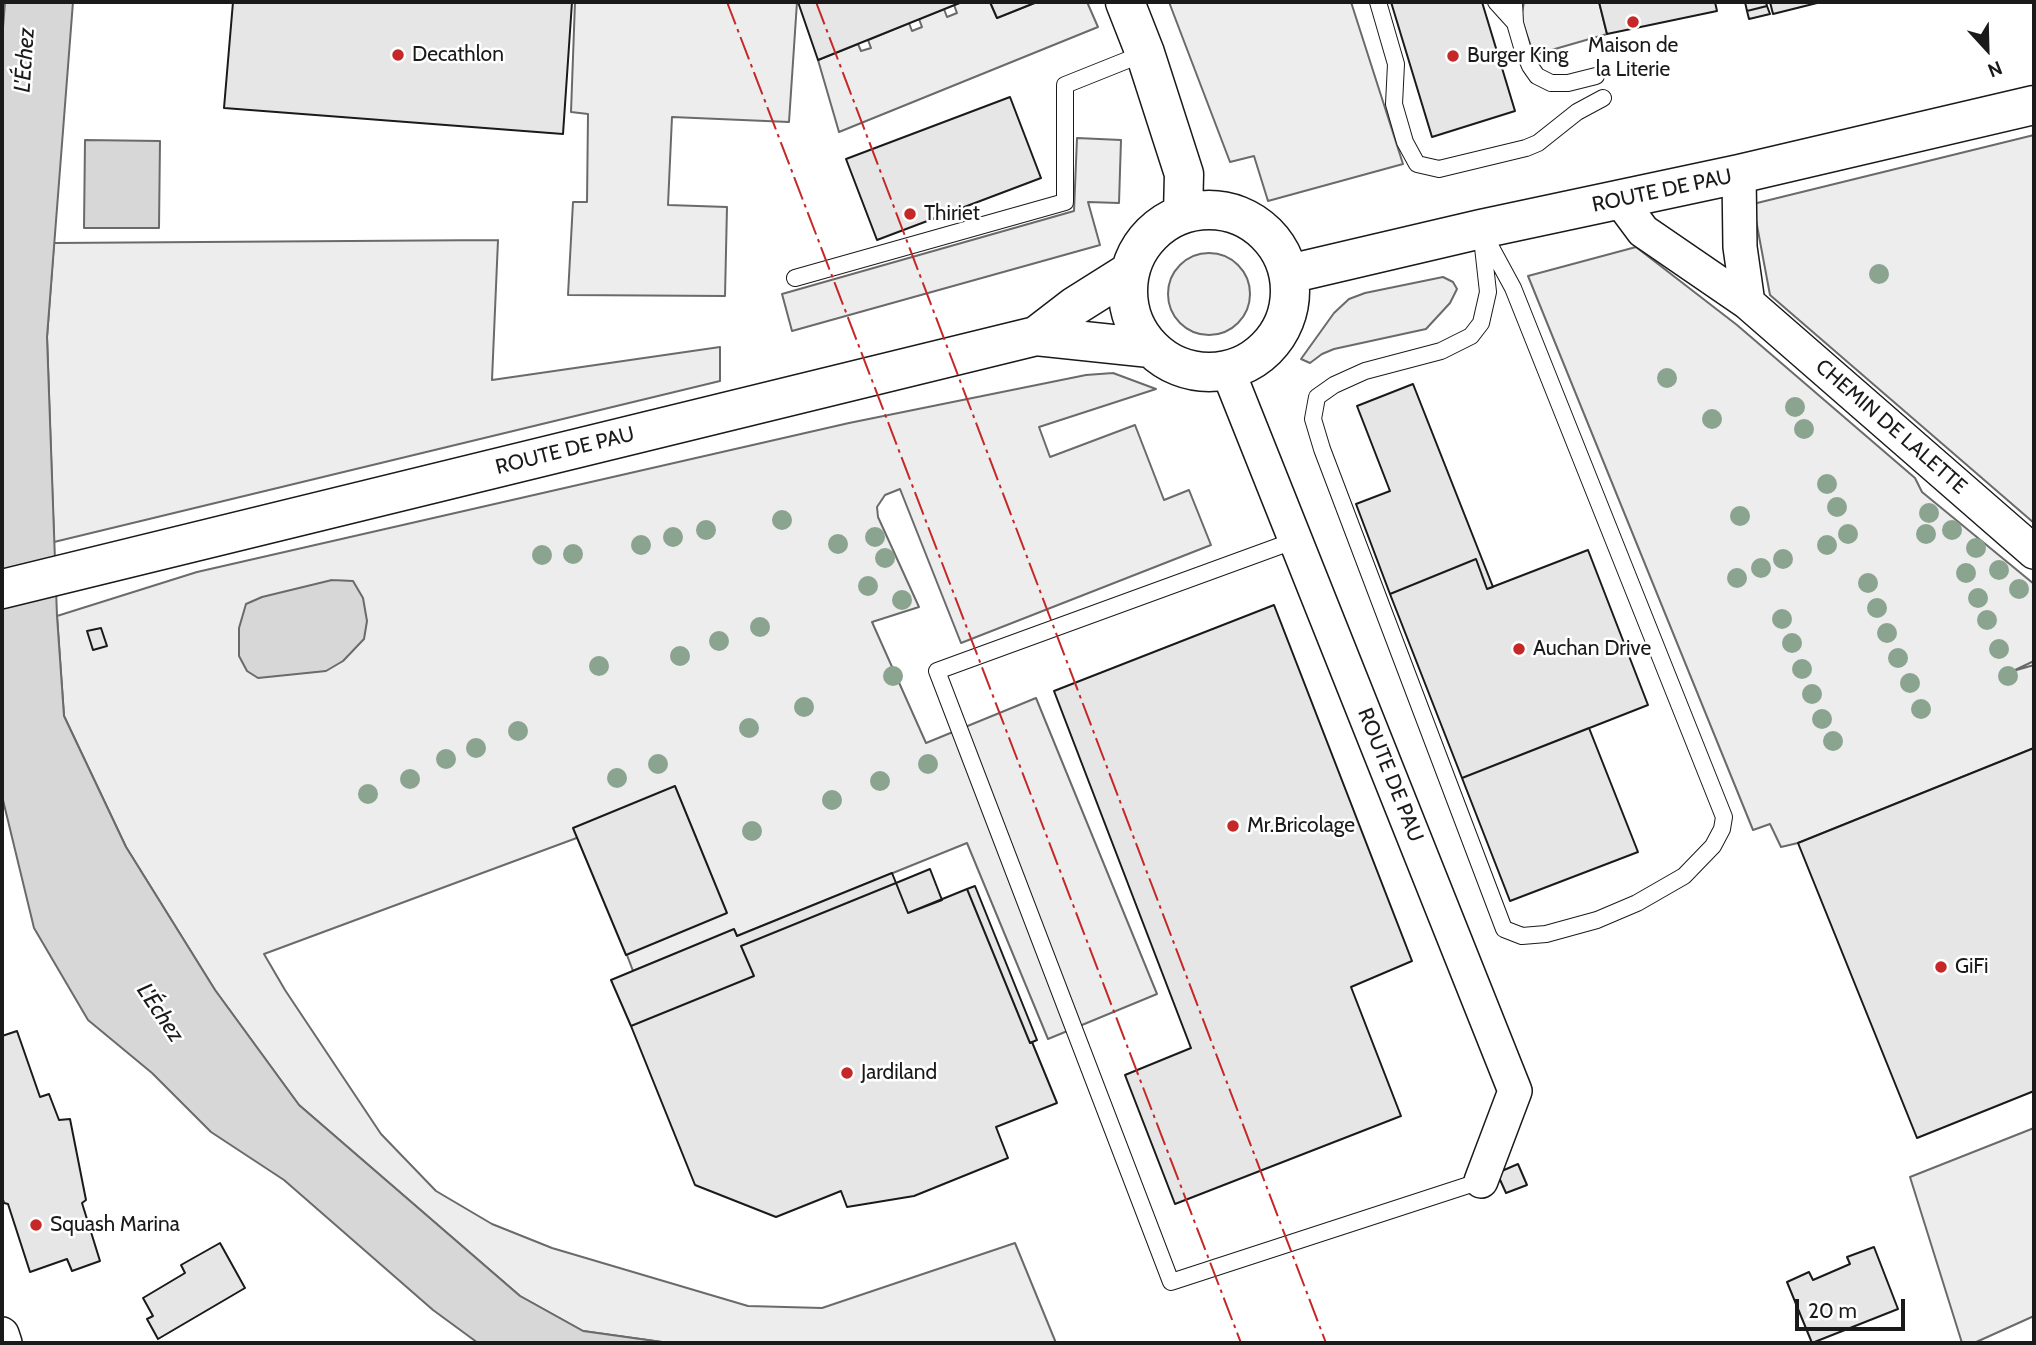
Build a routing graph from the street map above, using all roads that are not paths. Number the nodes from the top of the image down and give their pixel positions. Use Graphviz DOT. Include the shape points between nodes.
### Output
graph roads {
  1 [pos="1125,2"];
  2 [pos="1378,2"];
  3 [pos="1496,2"];
  4 [pos="1514,2"];
  5 [pos="1515,23"];
  6 [pos="1145,53"];
  7 [pos="1597,76"];
  8 [pos="1603,98"];
  9 [pos="2034,105"];
  10 [pos="1739,174"];
  11 [pos="1620,200"];
  12 [pos="1183,214"];
  13 [pos="1481,229"];
  14 [pos="1129,272"];
  15 [pos="1289,274"];
  16 [pos="795,278"];
  17 [pos="1748,303"];
  18 [pos="1037,336"];
  19 [pos="1150,348"];
  20 [pos="1228,371"];
  21 [pos="1296,540"];
  22 [pos="2034,552"];
  23 [pos="2,589"];
  24 [pos="1481,1181"];
  25 [pos="2,1334"];
  26 [pos="5,1343"];
  1 -- 6 [label="main road"];
  2 -- 8 [label="lane" via="1396,64 1394,104 1417,164 1439,169 1526,148"];
  3 -- 5 [label="lane"];
  4 -- 5 [label="lane"];
  5 -- 7 [label="lane" via="1537,76 1551,83 1568,83"];
  6 -- 12 [label="main road" via="1184,174"];
  6 -- 16 [label="lane" via="1065,85 1065,202"];
  9 -- 10 [label="main road, ROUTE DE PAU"];
  10 -- 11 [label="main road, ROUTE DE PAU"];
  10 -- 17 [label="street" via="1740,247"];
  11 -- 13 [label="main road, ROUTE DE PAU"];
  11 -- 17 [label="street, CHEMIN DE LALETTE" via="1643,231"];
  12 -- 14 [label="main road, ROUTE DE PAU" via="1158,226 1140,247"];
  12 -- 15 [label="main road, ROUTE DE PAU" via="1210,209 1237,214 1261,228 1279,249"];
  13 -- 13 [label="lane" via="1513,288 1724,817 1713,846 1684,876 1597,920 1522,936 1504,929 1313,419 1317,397 1334,385 1374,368 1441,351 1471,335 1481,323 1489,292"];
  13 -- 15 [label="main road, ROUTE DE PAU"];
  14 -- 18 [label="main road, ROUTE DE PAU"];
  14 -- 19 [label="main road, ROUTE DE PAU" via="1127,299 1134,325"];
  15 -- 20 [label="main road, ROUTE DE PAU" via="1290,299 1284,323 1271,345"];
  17 -- 22 [label="street, CHEMIN DE LALETTE"];
  18 -- 19 [label="main road, ROUTE DE PAU"];
  18 -- 23 [label="main road, ROUTE DE PAU"];
  19 -- 20 [label="main road, ROUTE DE PAU" via="1172,364 1200,372"];
  20 -- 21 [label="street, ROUTE DE PAU"];
  21 -- 24 [label="street, ROUTE DE PAU" via="1515,1091"];
  21 -- 24 [label="lane" via="937,671 1171,1282"];
  25 -- 26 [label="street"];
}
